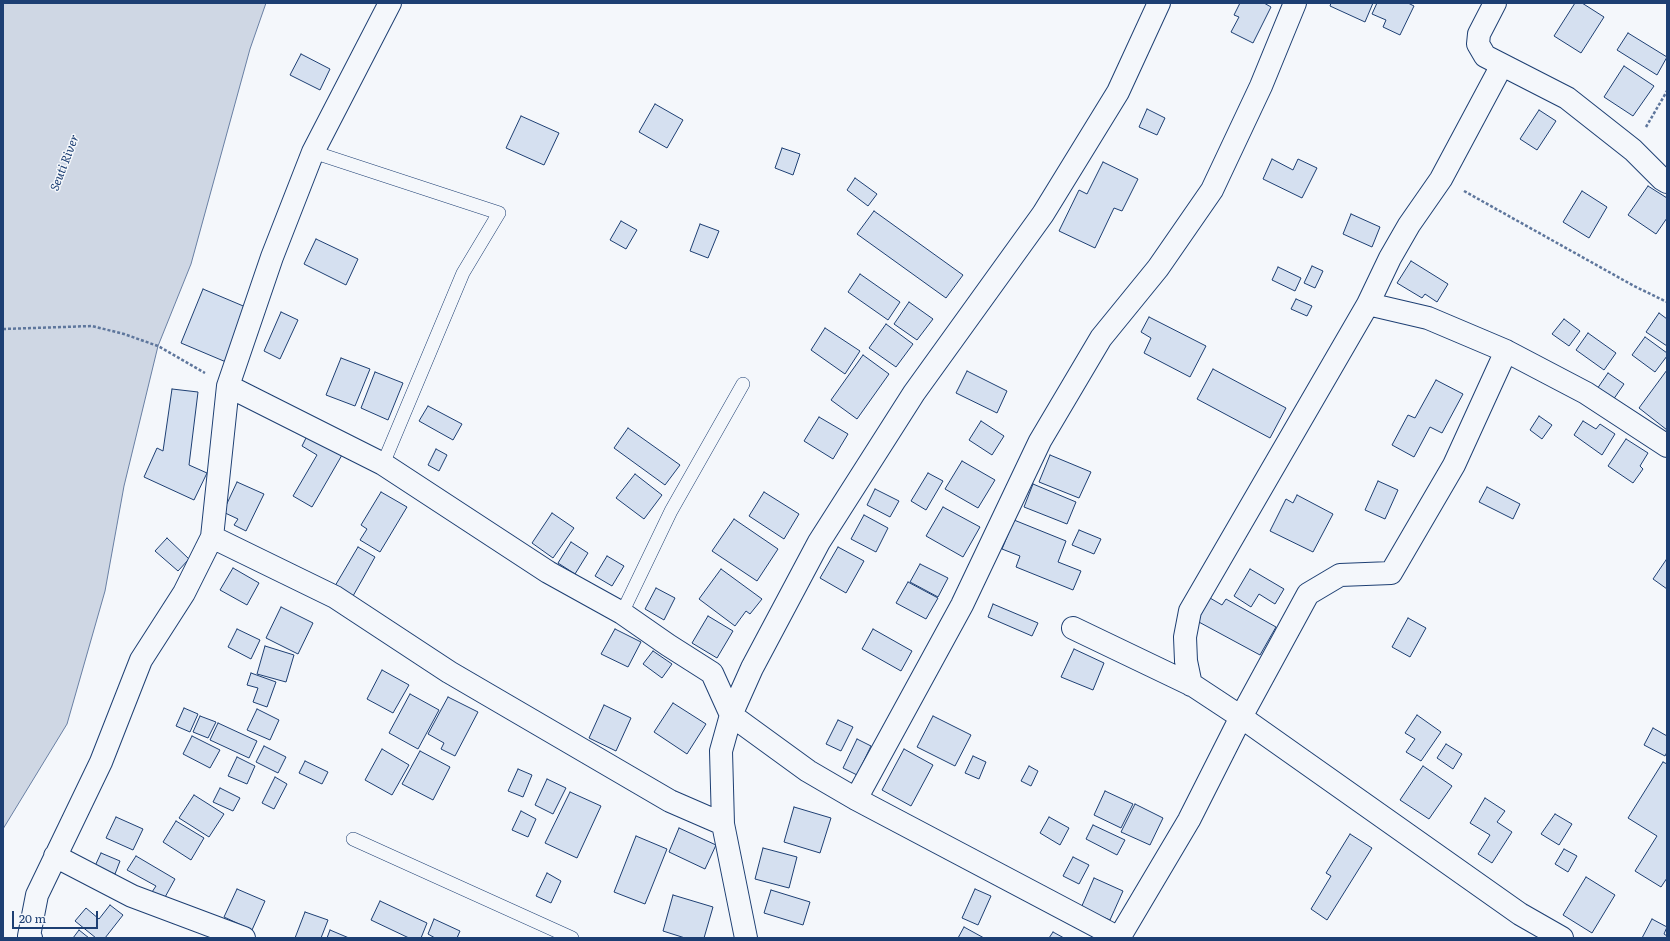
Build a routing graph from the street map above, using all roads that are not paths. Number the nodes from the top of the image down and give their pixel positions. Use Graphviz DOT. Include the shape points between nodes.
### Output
graph roads {
  1 [pos="390,3"];
  2 [pos="1159,3"];
  3 [pos="1295,3"];
  4 [pos="1495,3"];
  5 [pos="1502,65"];
  6 [pos="313,152"];
  7 [pos="1667,182"];
  8 [pos="1368,304"];
  9 [pos="1506,351"];
  10 [pos="744,384"];
  11 [pos="228,386"];
  12 [pos="1667,446"];
  13 [pos="383,464"];
  14 [pos="212,538"];
  15 [pos="622,613"];
  16 [pos="1073,628"];
  17 [pos="1191,685"];
  18 [pos="730,715"];
  19 [pos="1241,717"];
  20 [pos="856,799"];
  21 [pos="723,824"];
  22 [pos="353,839"];
  23 [pos="55,856"];
  24 [pos="29,937"];
  25 [pos="244,938"];
  26 [pos="572,938"];
  27 [pos="746,938"];
  28 [pos="1119,938"];
  29 [pos="1562,938"];
  1 -- 6 [label="street"];
  2 -- 18 [label="street" via="1118,92 1043,214 914,393 819,542"];
  3 -- 20 [label="street" via="1261,86 1212,190 1158,268 1101,338 1040,440 962,605"];
  4 -- 5 [label="street" via="1479,34 1478,44 1485,56"];
  5 -- 7 [label="street" via="1567,98 1633,150"];
  5 -- 8 [label="street" via="1441,179 1409,224"];
  6 -- 11 [label="street" via="272,257"];
  6 -- 13 [label="lane" via="499,213 463,273"];
  8 -- 9 [label="street" via="1428,318"];
  8 -- 17 [label="street" via="1190,611 1185,637"];
  9 -- 12 [label="street" via="1586,393"];
  9 -- 19 [label="street" via="1454,465 1391,573 1340,575 1308,594"];
  10 -- 15 [label="lane" via="670,511"];
  11 -- 13 [label="street"];
  11 -- 14 [label="street"];
  13 -- 15 [label="street" via="548,572"];
  14 -- 21 [label="street" via="335,597 449,672 664,798"];
  14 -- 23 [label="street" via="184,593 141,660 101,762"];
  15 -- 18 [label="street" via="712,673"];
  16 -- 17 [label="street"];
  17 -- 19 [label="street"];
  18 -- 20 [label="street" via="808,771"];
  18 -- 21 [label="street" via="721,751"];
  19 -- 28 [label="street" via="1189,820"];
  19 -- 29 [label="street" via="1520,914"];
  20 -- 28 [label="street"];
  21 -- 27 [label="street"];
  22 -- 26 [label="lane"];
  23 -- 24 [label="street" via="36,895"];
  23 -- 25 [label="street" via="132,896"];
}
